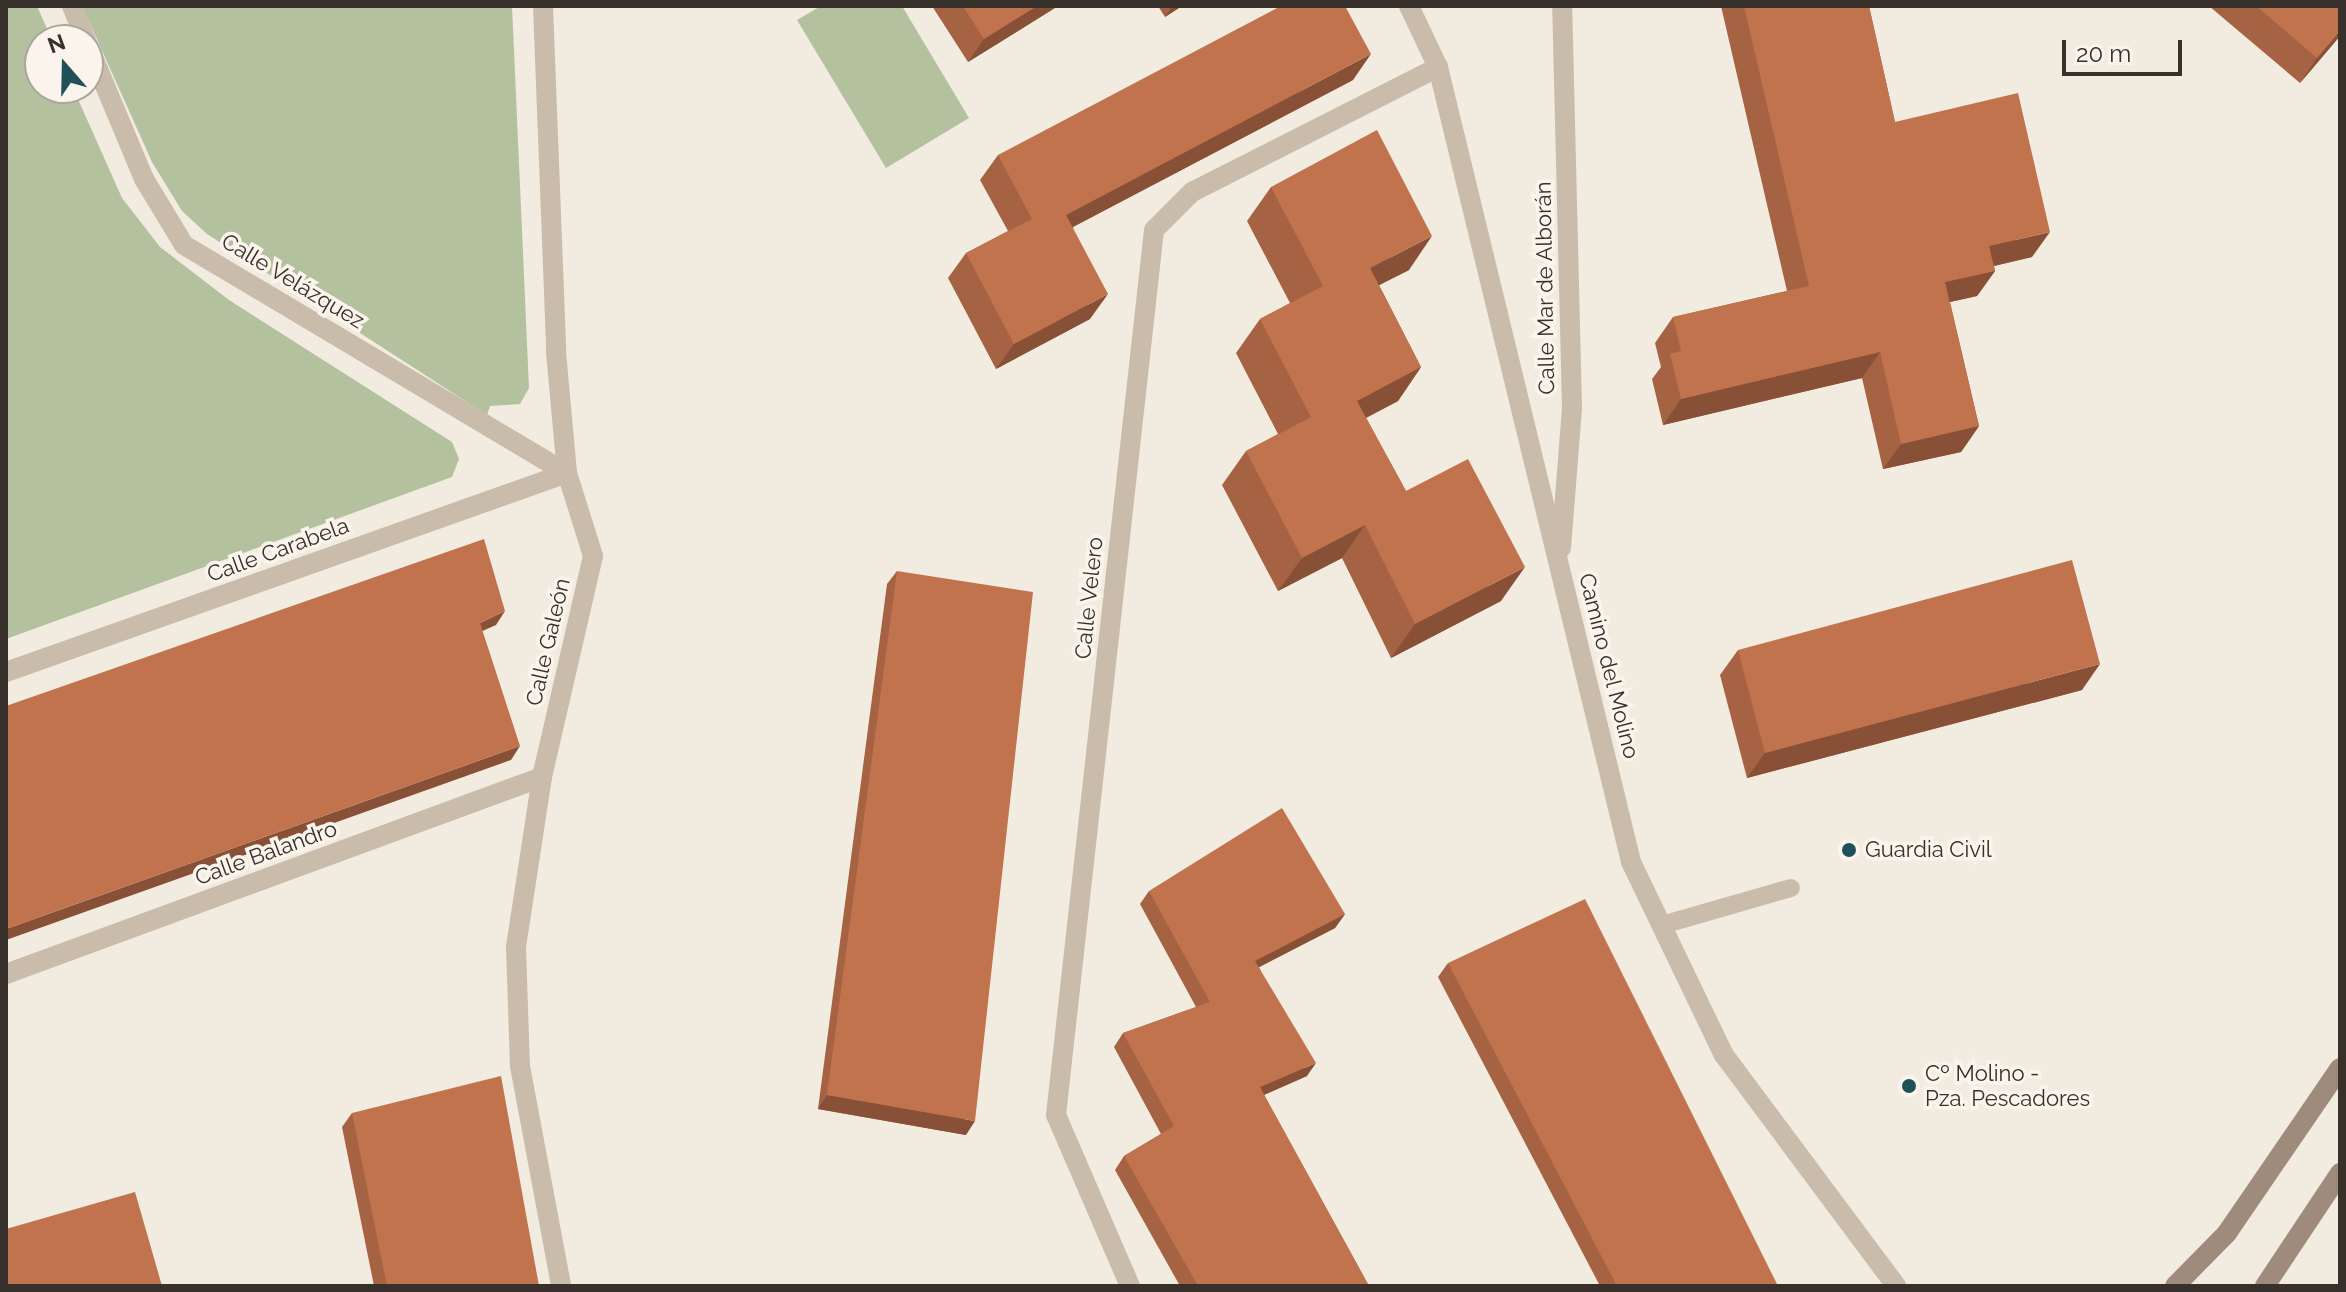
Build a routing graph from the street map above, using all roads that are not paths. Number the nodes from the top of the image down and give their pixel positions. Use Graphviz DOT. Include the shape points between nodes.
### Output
graph roads {
  1 [pos="543,6"];
  2 [pos="1409,6"];
  3 [pos="1562,6"];
  4 [pos="1438,67"];
  5 [pos="104,83"];
  6 [pos="567,473"];
  7 [pos="1560,568"];
  8 [pos="6,672"];
  9 [pos="542,777"];
  10 [pos="1791,888"];
  11 [pos="1662,925"];
  12 [pos="6,974"];
  13 [pos="2340,1068"];
  14 [pos="2340,1173"];
  15 [pos="1898,1284"];
  16 [pos="561,1286"];
  17 [pos="1130,1286"];
  18 [pos="2175,1286"];
  19 [pos="2265,1286"];
  1 -- 6 [label="street, Calle Galeón"];
  2 -- 4 [label="street, Camino del Molino"];
  3 -- 7 [label="street, Calle Mar de Alborán" via="1572,408"];
  4 -- 7 [label="street, Camino del Molino"];
  4 -- 17 [label="street, Calle Velero" via="1192,192 1154,230 1056,1115"];
  5 -- 6 [label="street, Calle Velázquez" via="144,179 184,245"];
  6 -- 8 [label="street, Calle Carabela"];
  6 -- 9 [label="street, Calle Galeón" via="593,556"];
  7 -- 11 [label="street, Camino del Molino" via="1631,862"];
  9 -- 12 [label="street, Calle Balandro"];
  9 -- 16 [label="street, Calle Galeón" via="516,947 520,1066"];
  10 -- 11 [label="lane"];
  11 -- 15 [label="street, Camino del Molino" via="1724,1055"];
  13 -- 18 [label="main road" via="2227,1233"];
  14 -- 19 [label="main road"];
}
